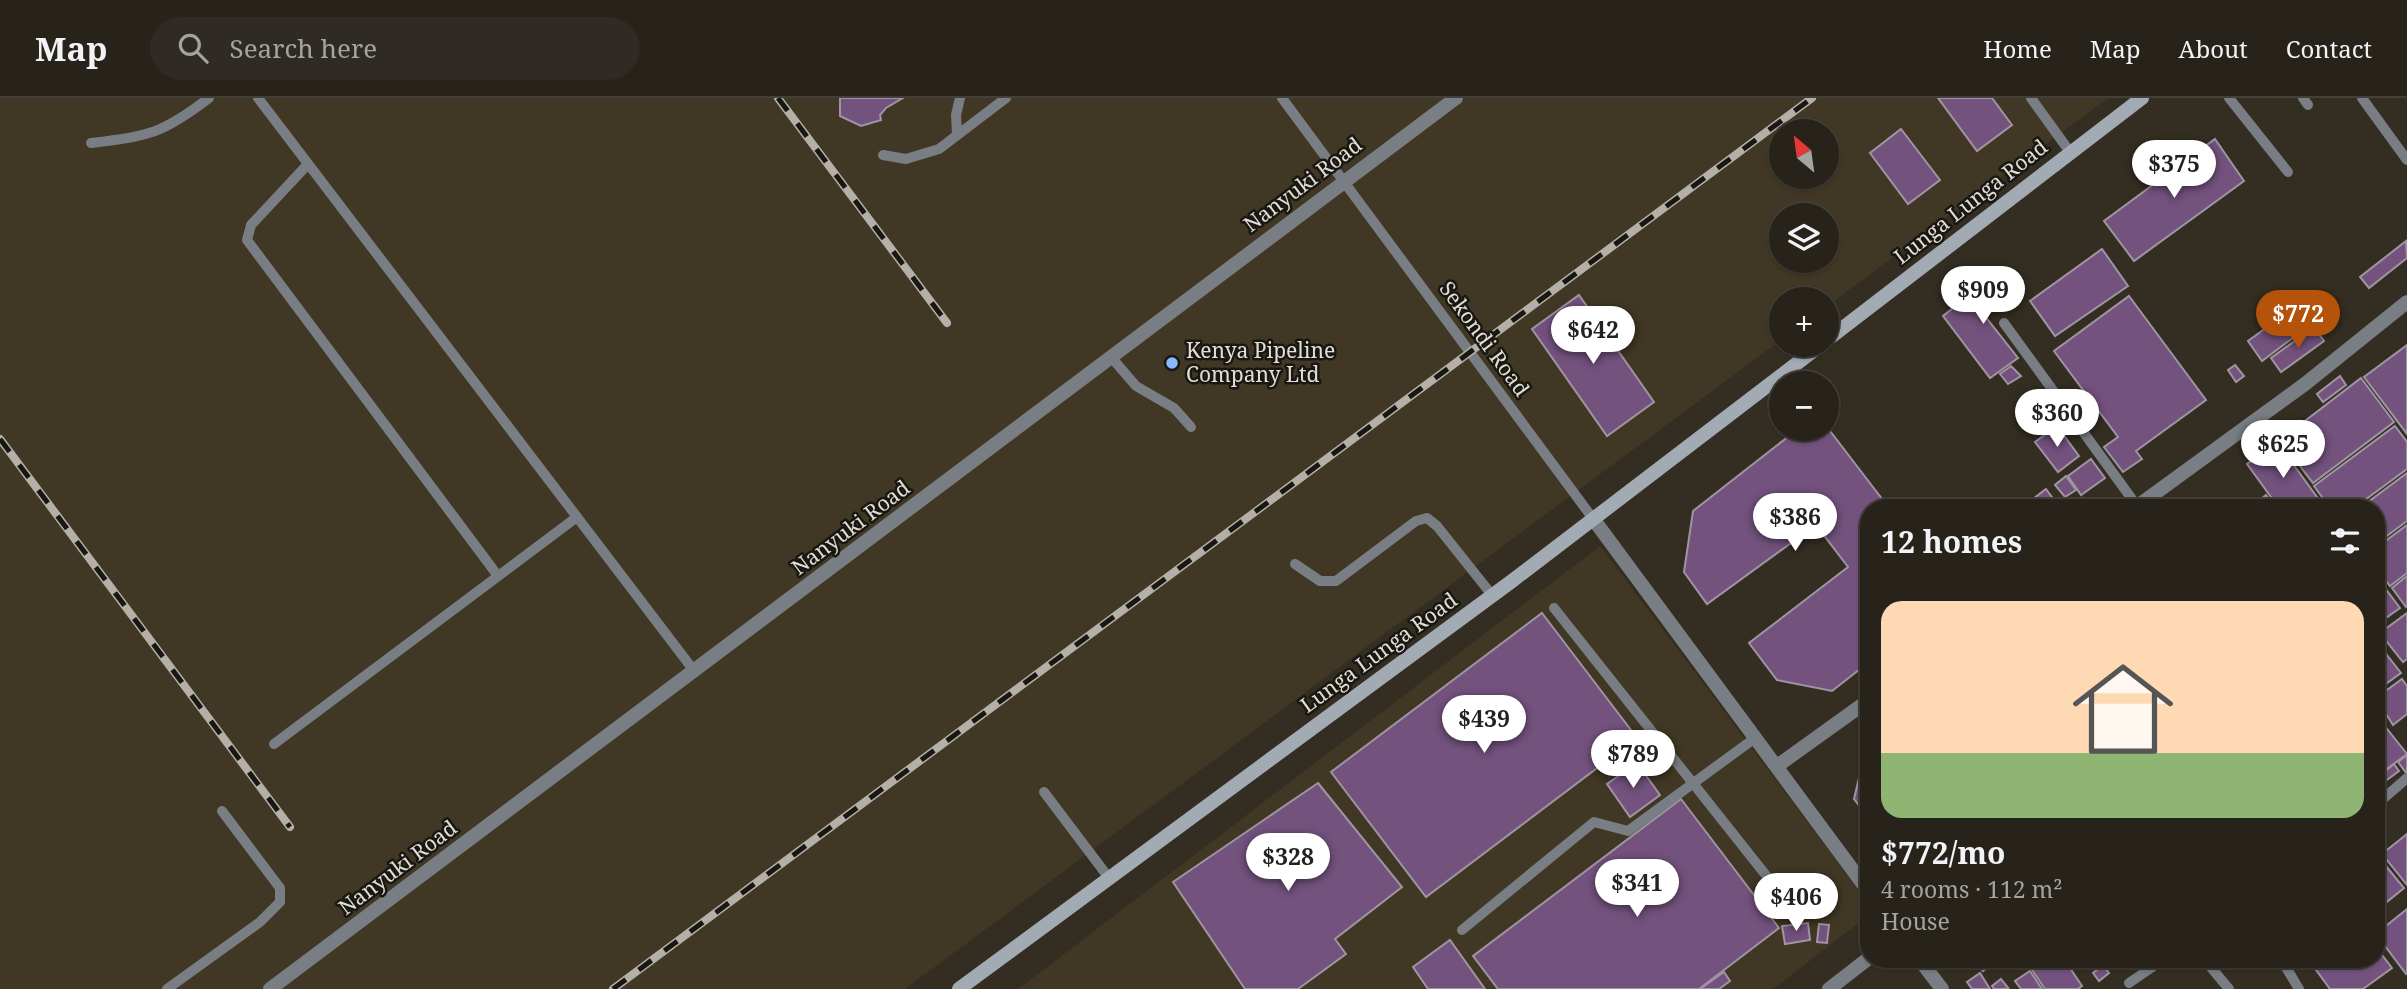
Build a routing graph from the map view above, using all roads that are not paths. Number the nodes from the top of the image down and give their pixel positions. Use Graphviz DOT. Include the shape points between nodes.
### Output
graph roads {
  1 [pos="209,98"];
  2 [pos="258,98"];
  3 [pos="960,98"];
  4 [pos="1006,98"];
  5 [pos="1282,98"];
  6 [pos="1456,98"];
  7 [pos="2031,98"];
  8 [pos="2141,98"];
  9 [pos="2229,98"];
  10 [pos="2362,98"];
  11 [pos="957,135"];
  12 [pos="91,144"];
  13 [pos="2070,152"];
  14 [pos="883,155"];
  15 [pos="2407,160"];
  16 [pos="308,164"];
  17 [pos="2288,172"];
  18 [pos="1343,181"];
  19 [pos="2407,302"];
  20 [pos="2004,323"];
  21 [pos="1839,331"];
  22 [pos="1111,357"];
  23 [pos="1805,357"];
  24 [pos="1191,427"];
  25 [pos="2130,499"];
  26 [pos="2147,499"];
  27 [pos="577,517"];
  28 [pos="1594,520"];
  29 [pos="1295,564"];
  30 [pos="498,576"];
  31 [pos="1492,595"];
  32 [pos="1554,608"];
  33 [pos="695,672"];
  34 [pos="1860,711"];
  35 [pos="1755,738"];
  36 [pos="274,744"];
  37 [pos="1777,766"];
  38 [pos="2407,778"];
  39 [pos="1693,782"];
  40 [pos="1044,792"];
  41 [pos="2385,797"];
  42 [pos="222,811"];
  43 [pos="1109,878"];
  44 [pos="1860,880"];
  45 [pos="1784,898"];
  46 [pos="1462,930"];
  47 [pos="1860,965"];
  48 [pos="1926,968"];
  49 [pos="2151,968"];
  50 [pos="2212,968"];
  51 [pos="2286,968"];
  52 [pos="2129,983"];
  53 [pos="167,989"];
  54 [pos="270,989"];
  55 [pos="959,989"];
  56 [pos="1829,989"];
  57 [pos="1942,989"];
  58 [pos="2229,989"];
  59 [pos="2299,989"];
  1 -- 12 [label="lane" via="180,120 146,136"];
  2 -- 16 [label="lane"];
  3 -- 11 [label="lane"];
  4 -- 11 [label="lane"];
  5 -- 18 [label="lane, Sekondi Road"];
  6 -- 18 [label="street, Nanyuki Road"];
  7 -- 13 [label="lane"];
  8 -- 13 [label="main road, Lunga Lunga Road"];
  9 -- 17 [label="lane"];
  10 -- 15 [label="lane"];
  11 -- 14 [label="lane" via="920,157"];
  13 -- 21 [label="main road, Lunga Lunga Road"];
  16 -- 27 [label="lane"];
  16 -- 30 [label="lane" via="251,225 247,240"];
  18 -- 22 [label="street, Nanyuki Road"];
  18 -- 28 [label="lane, Sekondi Road"];
  19 -- 26 [label="street" via="2305,384"];
  20 -- 25 [label="lane"];
  22 -- 24 [label="lane" via="1136,386 1174,408"];
  22 -- 33 [label="street, Nanyuki Road"];
  23 -- 28 [label="main road, Lunga Lunga Road"];
  27 -- 30 [label="lane"];
  27 -- 33 [label="lane"];
  28 -- 31 [label="main road, Lunga Lunga Road"];
  28 -- 35 [label="street"];
  29 -- 31 [label="lane" via="1320,581 1336,581 1416,521 1427,518"];
  30 -- 36 [label="lane"];
  31 -- 43 [label="main road, Lunga Lunga Road"];
  32 -- 39 [label="lane"];
  33 -- 54 [label="street, Nanyuki Road"];
  34 -- 37 [label="street"];
  35 -- 37 [label="street"];
  35 -- 39 [label="lane"];
  37 -- 44 [label="street"];
  38 -- 41 [label="lane"];
  39 -- 45 [label="lane"];
  39 -- 46 [label="lane" via="1628,831 1594,822"];
  40 -- 43 [label="lane"];
  42 -- 53 [label="lane" via="280,888 281,902"];
  43 -- 55 [label="main road, Lunga Lunga Road"];
  47 -- 56 [label="street"];
  48 -- 57 [label="street"];
  49 -- 52 [label="lane"];
  50 -- 58 [label="lane"];
  51 -- 59 [label="lane"];
}
